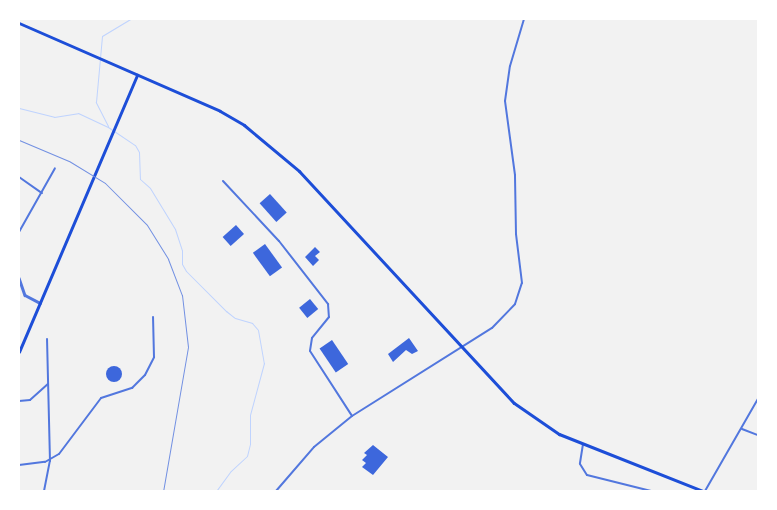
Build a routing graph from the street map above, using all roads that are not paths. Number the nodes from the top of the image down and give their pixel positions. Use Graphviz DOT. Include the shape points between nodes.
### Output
graph roads {
  1 [pos="524,19"];
  2 [pos="19,23"];
  3 [pos="138,74"];
  4 [pos="55,168"];
  5 [pos="19,177"];
  6 [pos="223,181"];
  7 [pos="42,193"];
  8 [pos="19,232"];
  9 [pos="19,278"];
  10 [pos="40,303"];
  11 [pos="153,317"];
  12 [pos="47,339"];
  13 [pos="461,346"];
  14 [pos="19,352"];
  15 [pos="48,384"];
  16 [pos="758,399"];
  17 [pos="19,401"];
  18 [pos="352,416"];
  19 [pos="742,429"];
  20 [pos="758,435"];
  21 [pos="583,444"];
  22 [pos="50,461"];
  23 [pos="19,465"];
  24 [pos="44,491"];
  25 [pos="276,491"];
  26 [pos="652,491"];
  27 [pos="704,491"];
  1 -- 13 [label="street" via="510,66 505,102 515,175 516,234 522,283 518,299 509,313"];
  2 -- 3 [label="highway"];
  3 -- 10 [label="main road"];
  3 -- 13 [label="highway" via="220,112 280,152"];
  4 -- 7 [label="street"];
  5 -- 7 [label="street"];
  6 -- 18 [label="street" via="279,241 328,304 327,322 312,338 310,351"];
  7 -- 8 [label="street"];
  9 -- 10 [label="street" via="26,295"];
  10 -- 14 [label="main road"];
  11 -- 22 [label="street" via="154,357 145,375 132,388 101,398 60,454"];
  12 -- 15 [label="street"];
  13 -- 18 [label="street"];
  13 -- 21 [label="highway" via="514,403 542,424"];
  15 -- 17 [label="street" via="30,400"];
  15 -- 22 [label="street"];
  16 -- 19 [label="street"];
  18 -- 25 [label="street" via="314,447"];
  19 -- 20 [label="street"];
  19 -- 27 [label="street"];
  21 -- 26 [label="street" via="580,464 587,475"];
  21 -- 27 [label="highway"];
  22 -- 23 [label="street"];
  22 -- 24 [label="street"];
}
